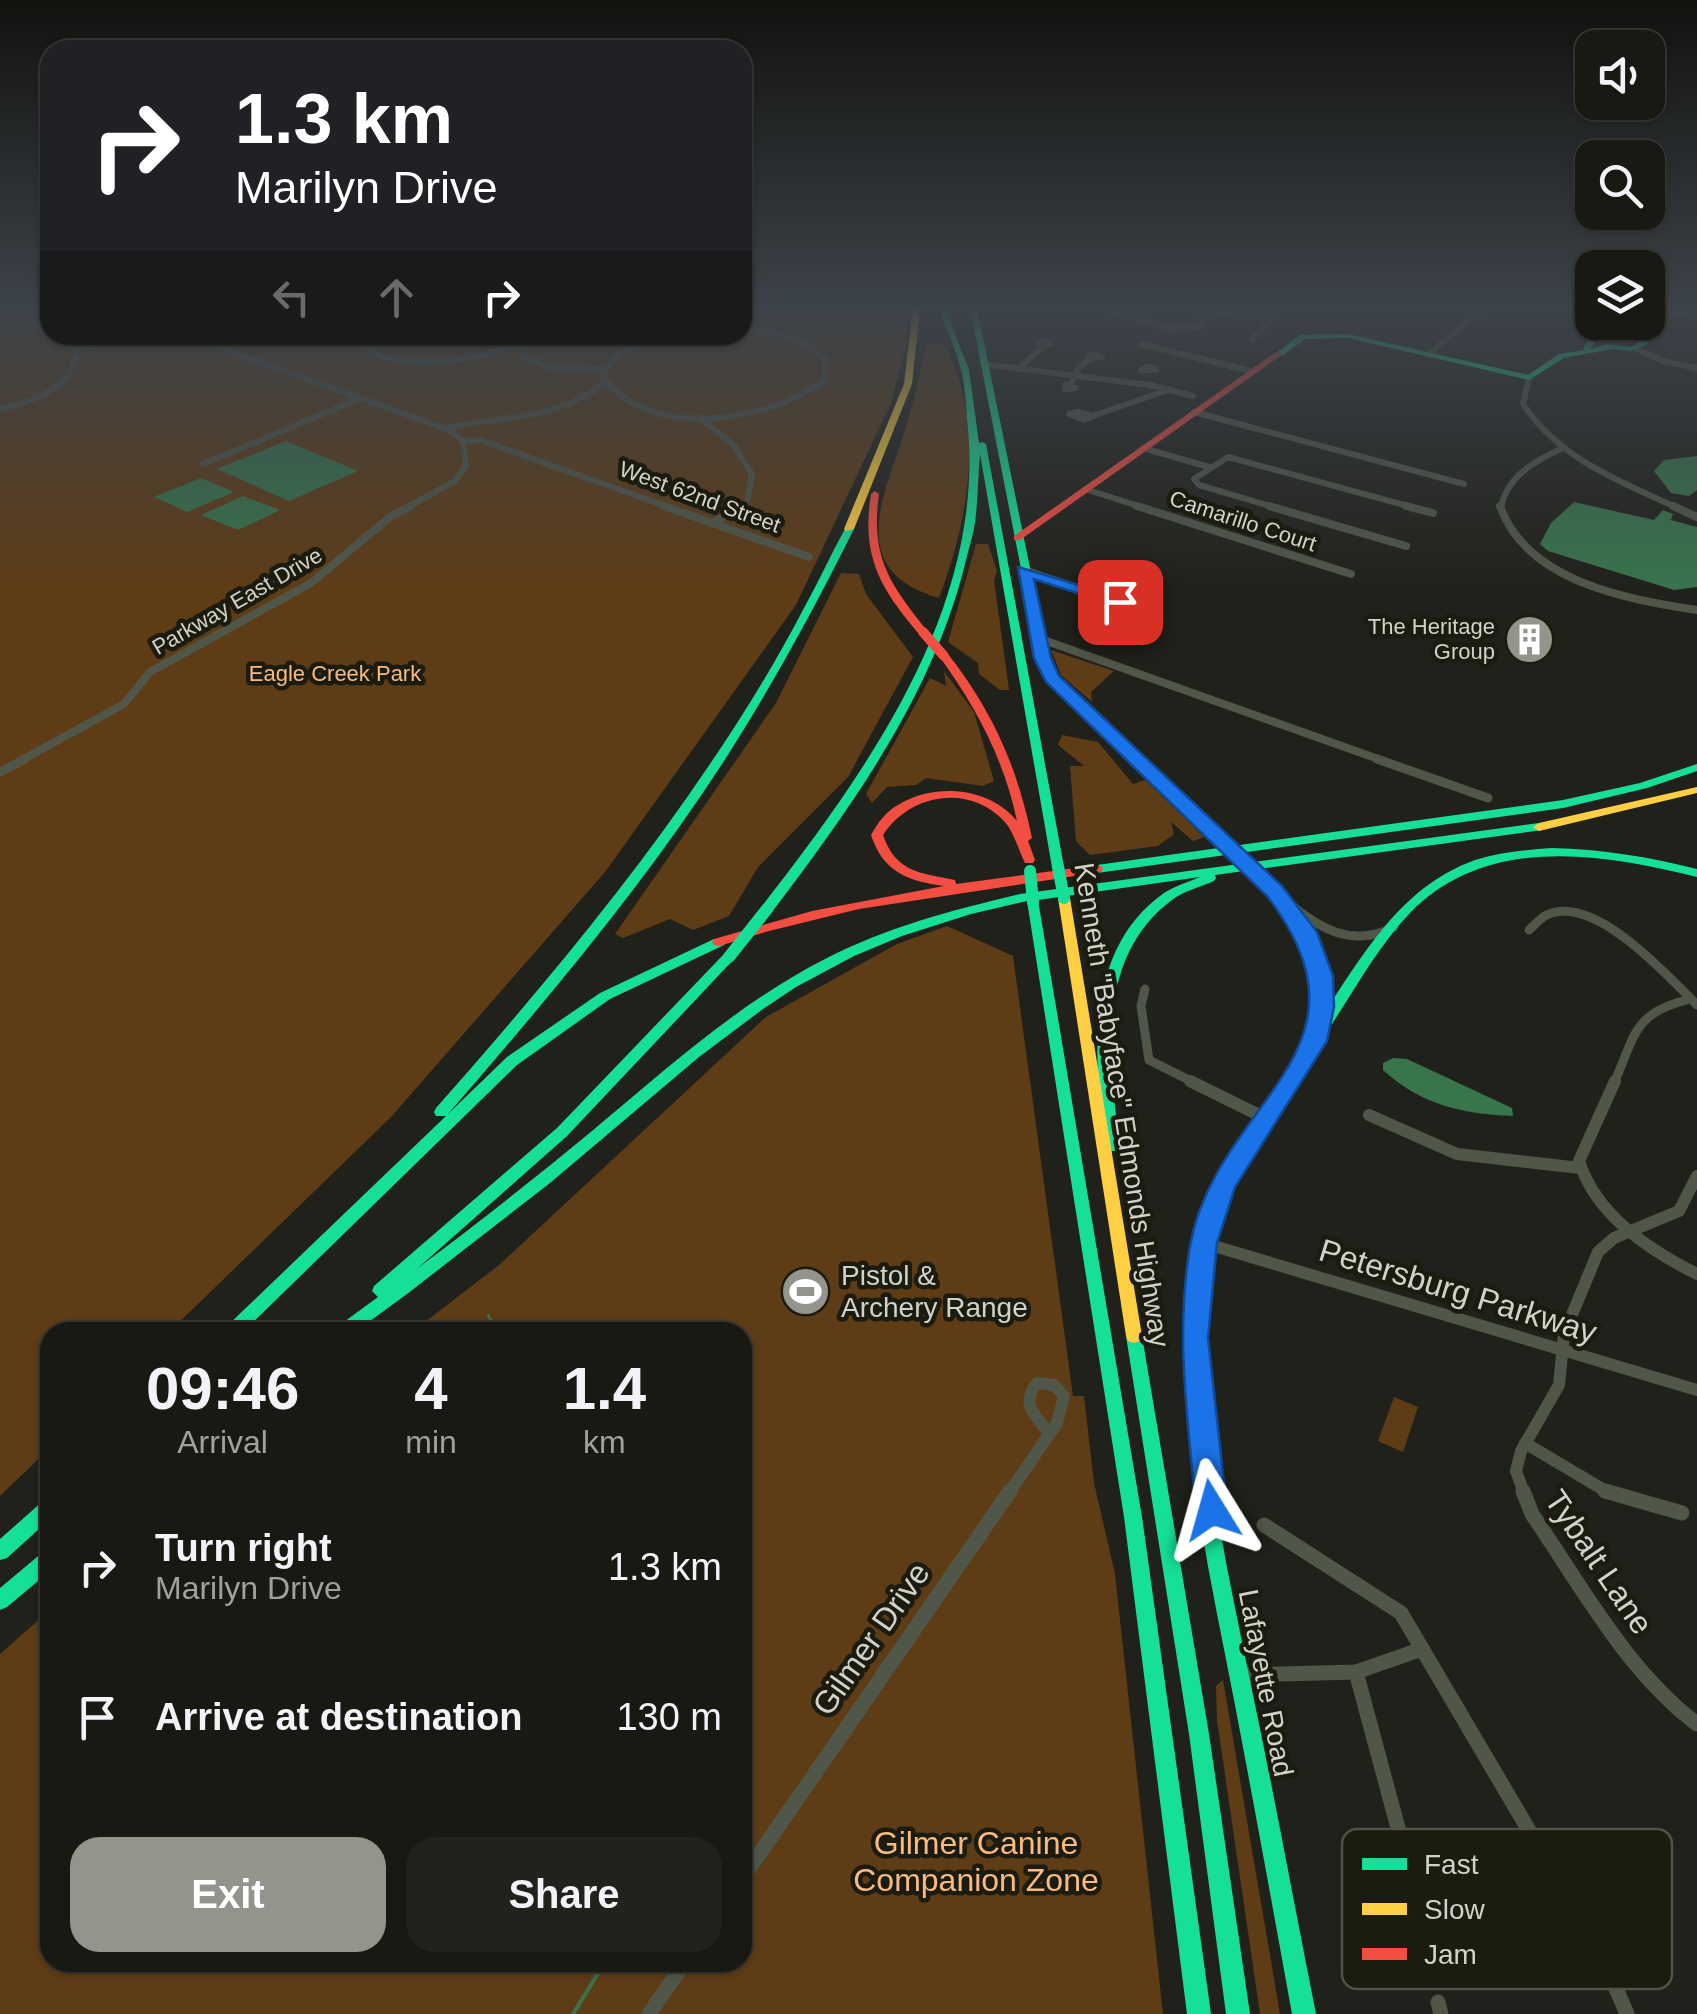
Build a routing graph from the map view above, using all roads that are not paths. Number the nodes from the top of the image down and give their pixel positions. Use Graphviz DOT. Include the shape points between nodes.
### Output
graph roads {
  1 [pos="350,402"];
  2 [pos="376,402"];
  3 [pos="578,402"];
  4 [pos="632,402"];
  5 [pos="793,402"];
  6 [pos="902,402"];
  7 [pos="971,402"];
  8 [pos="972,402"];
  9 [pos="991,402"];
  10 [pos="1136,402"];
  11 [pos="1208,402"];
  12 [pos="1524,402"];
  13 [pos="1194,412"];
  14 [pos="699,416"];
  15 [pos="1094,416"];
  16 [pos="446,428"];
  17 [pos="892,436"];
  18 [pos="463,441"];
  19 [pos="1142,448"];
  20 [pos="1563,448"];
  21 [pos="1577,456"];
  22 [pos="203,464"];
  23 [pos="1530,464"];
  24 [pos="1209,466"];
  25 [pos="1464,484"];
  26 [pos="1089,490"];
  27 [pos="1433,513"];
  28 [pos="1697,517"];
  29 [pos="712,523"];
  30 [pos="1018,538"];
  31 [pos="1406,546"];
  32 [pos="810,557"];
  33 [pos="1024,570"];
  34 [pos="1351,574"];
  35 [pos="1697,610"];
  36 [pos="1152,613"];
  37 [pos="1038,638"];
  38 [pos="1697,767"];
  39 [pos="0,772"];
  40 [pos="1697,790"];
  41 [pos="1488,798"];
  42 [pos="1222,846"];
  43 [pos="1284,862"];
  44 [pos="1030,865"];
  45 [pos="1697,873"];
  46 [pos="1270,886"];
  47 [pos="1395,926"];
  48 [pos="1529,930"];
  49 [pos="1354,988"];
  50 [pos="1145,989"];
  51 [pos="1694,1002"];
  52 [pos="1315,1041"];
  53 [pos="1302,1064"];
  54 [pos="1369,1115"];
  55 [pos="1265,1118"];
  56 [pos="1580,1168"];
  57 [pos="1697,1176"];
  58 [pos="364,1201"];
  59 [pos="1632,1231"];
  60 [pos="1204,1243"];
  61 [pos="1122,1266"];
  62 [pos="1697,1274"];
  63 [pos="242,1322"];
  64 [pos="342,1322"];
  65 [pos="357,1322"];
  66 [pos="1563,1351"];
  67 [pos="1697,1390"];
  68 [pos="1049,1433"];
  69 [pos="1525,1443"];
  70 [pos="1682,1514"];
  71 [pos="40,1515"];
  72 [pos="1264,1524"];
  73 [pos="0,1552"];
  74 [pos="40,1567"];
  75 [pos="0,1600"];
  76 [pos="1422,1648"];
  77 [pos="1356,1672"];
  78 [pos="1239,1675"];
  79 [pos="1697,1724"];
  80 [pos="1396,1829"];
  81 [pos="1528,1829"];
  82 [pos="752,1864"];
  83 [pos="678,1972"];
  84 [pos="1617,1989"];
  85 [pos="650,2014"];
  86 [pos="1198,2014"];
  87 [pos="1238,2014"];
  88 [pos="1304,2014"];
  89 [pos="1627,2014"];
  1 -- 22 [label="street"];
  2 -- 16 [label="street, West 62nd Street"];
  3 -- 16 [label="street"];
  4 -- 14 [label="street"];
  5 -- 14 [label="street"];
  6 -- 17 [label="main road"];
  7 -- 64 [label="main road, bridge" via="973,497 944,618 880,748 825,833 645,1050 546,1149"];
  8 -- 61 [label="main road, Kenneth \"Babyface\" Edmonds Highway, bridge" via="1064,898"];
  9 -- 30 [label="main road, Lafayette Road"];
  10 -- 15 [label="street"];
  11 -- 13 [label="main road"];
  12 -- 20 [label="street" via="1539,430"];
  13 -- 19 [label="main road"];
  13 -- 25 [label="street"];
  14 -- 29 [label="street" via="732,443 752,476 746,503"];
  16 -- 18 [label="street, West 62nd Street"];
  17 -- 44 [label="main road, Kenneth \"Babyface\" Edmonds Highway, bridge" via="868,516 870,550 892,597 984,704 1005,744"];
  17 -- 58 [label="main road" via="800,636 707,787 592,939"];
  18 -- 29 [label="street, West 62nd Street" via="480,440"];
  18 -- 39 [label="street, Parkway East Drive" via="466,466 450,484 390,516 290,596 145,675 122,706"];
  19 -- 24 [label="street"];
  19 -- 26 [label="main road"];
  20 -- 21 [label="street"];
  20 -- 23 [label="street"];
  21 -- 23 [label="street"];
  21 -- 28 [label="street"];
  23 -- 35 [label="street" via="1500,506 1508,529 1529,550 1598,587"];
  24 -- 27 [label="street" via="1228,456"];
  24 -- 31 [label="street" via="1196,483"];
  26 -- 30 [label="main road"];
  26 -- 34 [label="street, Camarillo Court"];
  29 -- 32 [label="street, West 62nd Street"];
  30 -- 33 [label="main road, Lafayette Road"];
  33 -- 36 [label="street"];
  33 -- 37 [label="main road, Lafayette Road"];
  37 -- 41 [label="street"];
  37 -- 42 [label="main road, Lafayette Road" via="1045,666 1064,693"];
  38 -- 42 [label="main road" via="1563,804"];
  40 -- 43 [label="main road" via="1566,823"];
  42 -- 44 [label="main road" via="938,882 890,864 877,830 890,811 914,799 964,797 1006,817"];
  42 -- 46 [label="main road, Lafayette Road, bridge"];
  42 -- 58 [label="main road" via="868,901 704,948 605,996 534,1044"];
  43 -- 61 [label="main road" via="1210,878 1165,898 1132,926 1114,959 1106,1058"];
  43 -- 65 [label="main road" via="997,902 924,921 829,960 719,1030 500,1214"];
  44 -- 86 [label="main road, Kenneth \"Babyface\" Edmonds Highway, bridge" via="1133,1517"];
  45 -- 47 [label="main road" via="1594,854 1499,859 1443,880"];
  46 -- 47 [label="street" via="1314,925 1336,935 1371,936"];
  46 -- 52 [label="main road, Lafayette Road" via="1306,932 1319,966 1322,1007"];
  47 -- 49 [label="main road"];
  48 -- 51 [label="street" via="1554,915 1597,920 1628,938"];
  49 -- 52 [label="main road"];
  49 -- 53 [label="main road" via="1322,1044"];
  50 -- 55 [label="street" via="1149,1060"];
  51 -- 56 [label="street" via="1658,1007 1643,1018 1582,1148"];
  52 -- 53 [label="main road, Lafayette Road"];
  53 -- 55 [label="main road, Lafayette Road"];
  54 -- 56 [label="street" via="1457,1154"];
  55 -- 60 [label="main road, Lafayette Road" via="1223,1184"];
  56 -- 59 [label="street" via="1590,1188"];
  57 -- 59 [label="street, Tybalt Lane" via="1682,1208"];
  58 -- 63 [label="main road"];
  59 -- 62 [label="street"];
  59 -- 66 [label="street, Tybalt Lane" via="1598,1252 1565,1330"];
  60 -- 66 [label="street, Petersburg Parkway"];
  60 -- 78 [label="main road, Lafayette Road" via="1194,1338 1206,1472"];
  61 -- 87 [label="main road, Kenneth \"Babyface\" Edmonds Highway"];
  66 -- 67 [label="street, Petersburg Parkway"];
  66 -- 69 [label="street, Tybalt Lane" via="1560,1385"];
  68 -- 82 [label="street, Gilmer Drive"];
  69 -- 70 [label="street" via="1614,1496"];
  69 -- 79 [label="street, Tybalt Lane" via="1516,1472 1526,1505 1639,1671"];
  71 -- 73 [label="main road"];
  72 -- 76 [label="street" via="1392,1604"];
  74 -- 75 [label="main road"];
  76 -- 77 [label="street"];
  76 -- 81 [label="street"];
  77 -- 78 [label="street"];
  77 -- 80 [label="street"];
  78 -- 88 [label="main road, Lafayette Road"];
  83 -- 85 [label="street"];
  84 -- 89 [label="street"];
}
